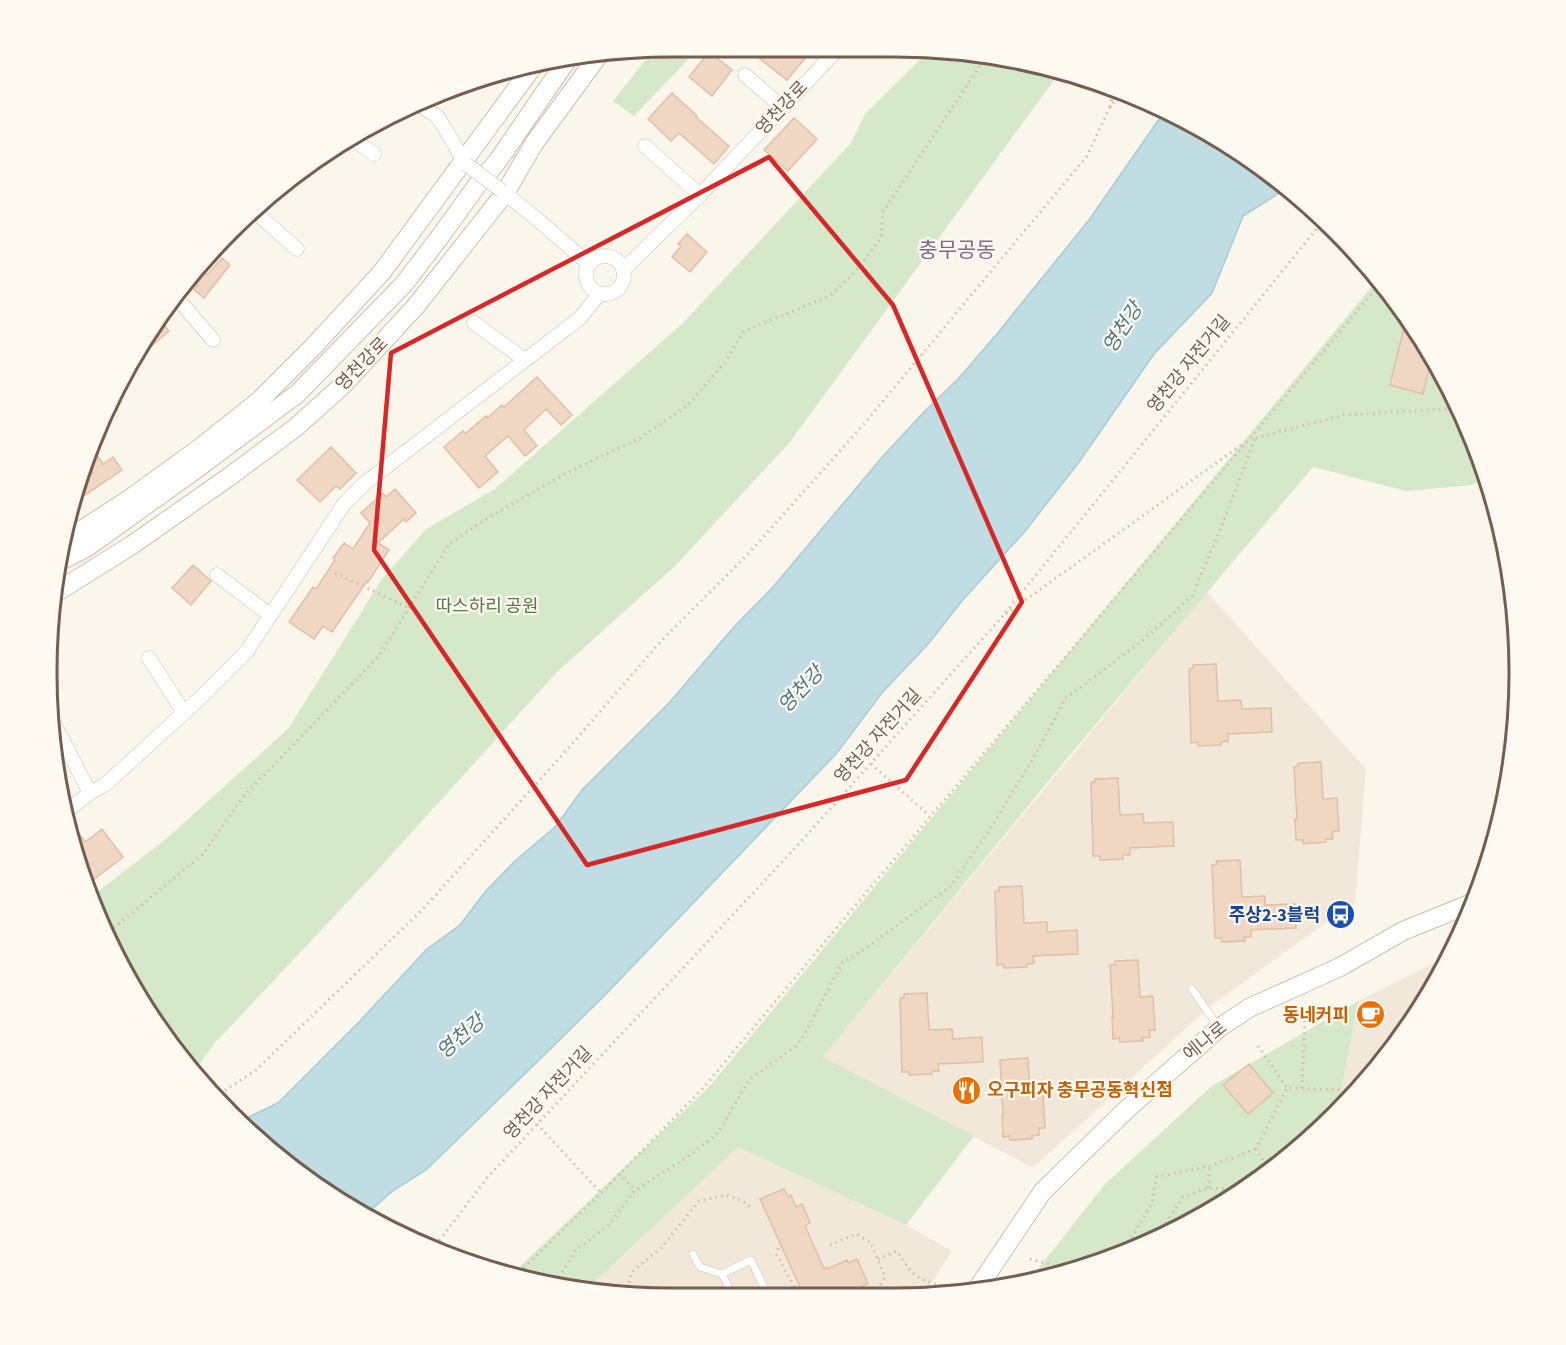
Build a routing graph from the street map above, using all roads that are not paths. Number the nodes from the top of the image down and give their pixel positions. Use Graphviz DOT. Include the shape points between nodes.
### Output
graph roads {
  1 [pos="830,57"];
  2 [pos="593,62"];
  3 [pos="562,67"];
  4 [pos="527,75"];
  5 [pos="745,75"];
  6 [pos="783,108"];
  7 [pos="426,109"];
  8 [pos="358,143"];
  9 [pos="645,146"];
  10 [pos="374,154"];
  11 [pos="465,162"];
  12 [pos="503,192"];
  13 [pos="700,195"];
  14 [pos="260,216"];
  15 [pos="297,249"];
  16 [pos="589,264"];
  17 [pos="624,269"];
  18 [pos="600,293"];
  19 [pos="181,303"];
  20 [pos="474,322"];
  21 [pos="213,340"];
  22 [pos="525,360"];
  23 [pos="73,536"];
  24 [pos="68,557"];
  25 [pos="217,575"];
  26 [pos="63,588"];
  27 [pos="270,615"];
  28 [pos="149,658"];
  29 [pos="184,713"];
  30 [pos="60,736"];
  31 [pos="90,793"];
  32 [pos="72,807"];
  33 [pos="1462,907"];
  34 [pos="1192,989"];
  35 [pos="1219,1028"];
  36 [pos="693,1254"];
  37 [pos="722,1274"];
  38 [pos="982,1282"];
  39 [pos="729,1288"];
  40 [pos="764,1288"];
  1 -- 6 [label="street, 영천강로"];
  2 -- 12 [label="street, 영천강로"];
  3 -- 24 [label="street, 영천강로" via="497,162 404,284 297,394 86,548"];
  4 -- 11 [label="street"];
  5 -- 6 [label="street"];
  6 -- 13 [label="street, 영천강로"];
  7 -- 11 [label="street" via="438,117"];
  8 -- 10 [label="street"];
  9 -- 13 [label="street"];
  11 -- 12 [label="street, bridge"];
  11 -- 23 [label="street" via="382,272 260,400 128,500"];
  12 -- 16 [label="street"];
  12 -- 26 [label="street, 영천강로" via="416,306 335,392 295,428 226,479"];
  13 -- 17 [label="street, 영천강로"];
  14 -- 15 [label="street"];
  16 -- 17 [label="street" via="599,257 611,256"];
  16 -- 18 [label="street" via="587,282"];
  17 -- 18 [label="street, 영천강로" via="624,281 617,290"];
  18 -- 22 [label="street, 영천강로" via="580,318"];
  19 -- 21 [label="street"];
  20 -- 22 [label="street"];
  22 -- 27 [label="street, 영천강로" via="365,483 344,504"];
  25 -- 27 [label="street"];
  27 -- 29 [label="street, 영천강로" via="247,651"];
  28 -- 29 [label="street"];
  29 -- 31 [label="street, 영천강로" via="106,784"];
  30 -- 31 [label="street"];
  31 -- 32 [label="street, 영천강로"];
  33 -- 35 [label="street, 에나로" via="1403,931 1340,967 1249,1008"];
  34 -- 35 [label="lane"];
  35 -- 38 [label="street, 에나로" via="1126,1110 1043,1191"];
  36 -- 37 [label="lane" via="700,1267"];
  37 -- 39 [label="lane"];
  37 -- 40 [label="lane" via="751,1260"];
}
